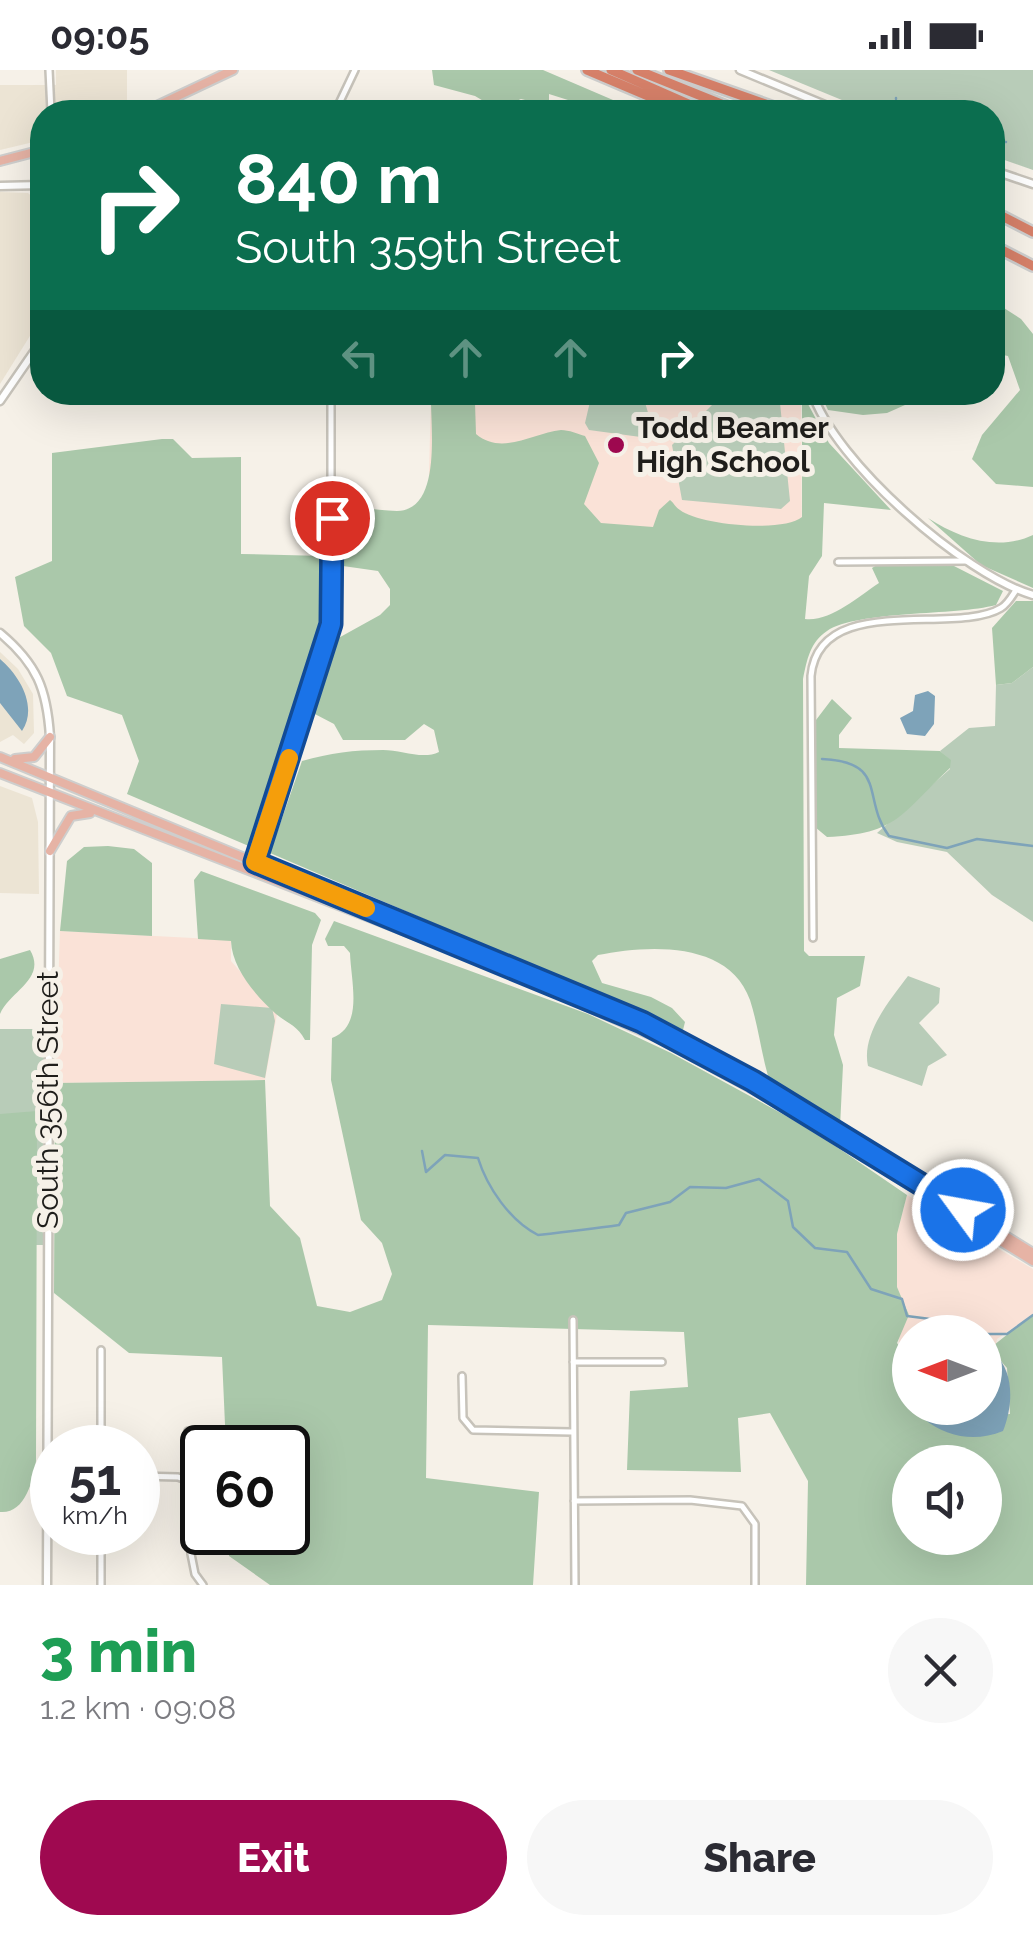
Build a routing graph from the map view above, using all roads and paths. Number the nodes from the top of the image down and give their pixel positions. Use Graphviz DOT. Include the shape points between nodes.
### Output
graph roads {
  1 [pos="48,70"];
  2 [pos="232,70"];
  3 [pos="355,70"];
  4 [pos="587,70"];
  5 [pos="610,70"];
  6 [pos="636,70"];
  7 [pos="668,70"];
  8 [pos="740,70"];
  9 [pos="50,100"];
  10 [pos="169,100"];
  11 [pos="341,100"];
  12 [pos="658,100"];
  13 [pos="679,100"];
  14 [pos="711,100"];
  15 [pos="739,100"];
  16 [pos="754,100"];
  17 [pos="813,100"];
  18 [pos="30,153"];
  19 [pos="0,161"];
  20 [pos="1005,174"];
  21 [pos="1033,184"];
  22 [pos="30,185"];
  23 [pos="0,186"];
  24 [pos="1005,218"];
  25 [pos="1033,232"];
  26 [pos="1005,252"];
  27 [pos="1033,266"];
  28 [pos="30,357"];
  29 [pos="0,401"];
  30 [pos="332,405"];
  31 [pos="818,405"];
  32 [pos="966,560"];
  33 [pos="838,562"];
  34 [pos="1016,590"];
  35 [pos="1033,595"];
  36 [pos="0,633"];
  37 [pos="50,737"];
  38 [pos="2,757"];
  39 [pos="0,773"];
  40 [pos="49,777"];
  41 [pos="49,793"];
  42 [pos="100,814"];
  43 [pos="50,852"];
  44 [pos="254,867"];
  45 [pos="813,938"];
  46 [pos="1033,1252"];
  47 [pos="1033,1260"];
  48 [pos="573,1320"];
  49 [pos="101,1350"];
  50 [pos="573,1362"];
  51 [pos="662,1362"];
  52 [pos="462,1376"];
  53 [pos="50,1425"];
  54 [pos="101,1425"];
  55 [pos="573,1432"];
  56 [pos="574,1501"];
  57 [pos="47,1555"];
  58 [pos="101,1555"];
  59 [pos="192,1555"];
  60 [pos="46,1585"];
  61 [pos="101,1585"];
  62 [pos="203,1585"];
  63 [pos="575,1585"];
  64 [pos="755,1585"];
  1 -- 9 [label="street"];
  2 -- 10 [label="main road"];
  3 -- 11 [label="street"];
  4 -- 12 [label="highway"];
  5 -- 13 [label="highway"];
  6 -- 14 [label="highway"];
  7 -- 15 [label="highway"];
  7 -- 16 [label="highway"];
  8 -- 17 [label="main road"];
  18 -- 19 [label="main road"];
  20 -- 21 [label="main road"];
  22 -- 23 [label="main road"];
  24 -- 25 [label="highway"];
  26 -- 27 [label="highway"];
  28 -- 29 [label="main road"];
  30 -- 44 [label="street" via="331,624"];
  31 -- 32 [label="main road" via="838,445"];
  32 -- 33 [label="street"];
  32 -- 34 [label="main road"];
  34 -- 35 [label="main road"];
  34 -- 45 [label="street" via="994,610 894,619 836,636 817,653 811,676"];
  36 -- 37 [label="main road, South 356th Street" via="38,674"];
  37 -- 38 [label="main road" via="30,759"];
  37 -- 40 [label="main road, South 356th Street"];
  38 -- 40 [label="main road"];
  39 -- 41 [label="main road"];
  40 -- 41 [label="main road, South 356th Street"];
  40 -- 44 [label="main road"];
  41 -- 42 [label="main road"];
  41 -- 43 [label="main road, South 356th Street"];
  42 -- 43 [label="main road" via="71,816"];
  42 -- 44 [label="main road"];
  43 -- 53 [label="main road, South 356th Street"];
  44 -- 46 [label="main road" via="642,1022 753,1081"];
  44 -- 47 [label="main road" via="661,1038"];
  48 -- 50 [label="street"];
  49 -- 54 [label="street"];
  50 -- 51 [label="street"];
  50 -- 55 [label="street"];
  52 -- 55 [label="street" via="468,1427 488,1433"];
  55 -- 56 [label="street"];
  56 -- 63 [label="street"];
  56 -- 64 [label="street" via="735,1504 748,1510 756,1536"];
  57 -- 60 [label="main road, South 356th Street"];
  58 -- 61 [label="street"];
  59 -- 62 [label="street"];
}
